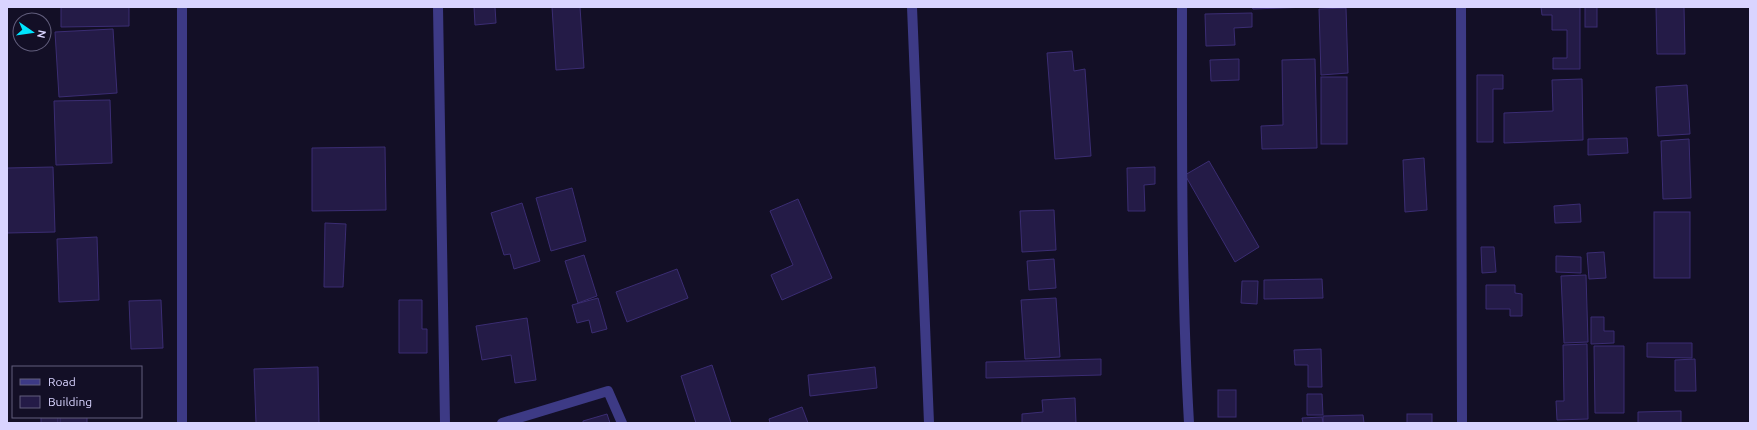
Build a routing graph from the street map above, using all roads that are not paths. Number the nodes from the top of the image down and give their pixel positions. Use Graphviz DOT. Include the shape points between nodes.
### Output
graph roads {
  1 [pos="182,7"];
  2 [pos="438,7"];
  3 [pos="912,7"];
  4 [pos="1182,7"];
  5 [pos="1461,7"];
  6 [pos="182,423"];
  7 [pos="445,423"];
  8 [pos="502,423"];
  9 [pos="622,423"];
  10 [pos="929,423"];
  11 [pos="1189,423"];
  12 [pos="1462,423"];
  1 -- 6 [label="street"];
  2 -- 7 [label="street"];
  3 -- 10 [label="street"];
  4 -- 11 [label="street" via="1186,371"];
  5 -- 12 [label="street"];
  8 -- 9 [label="street" via="608,391"];
}
